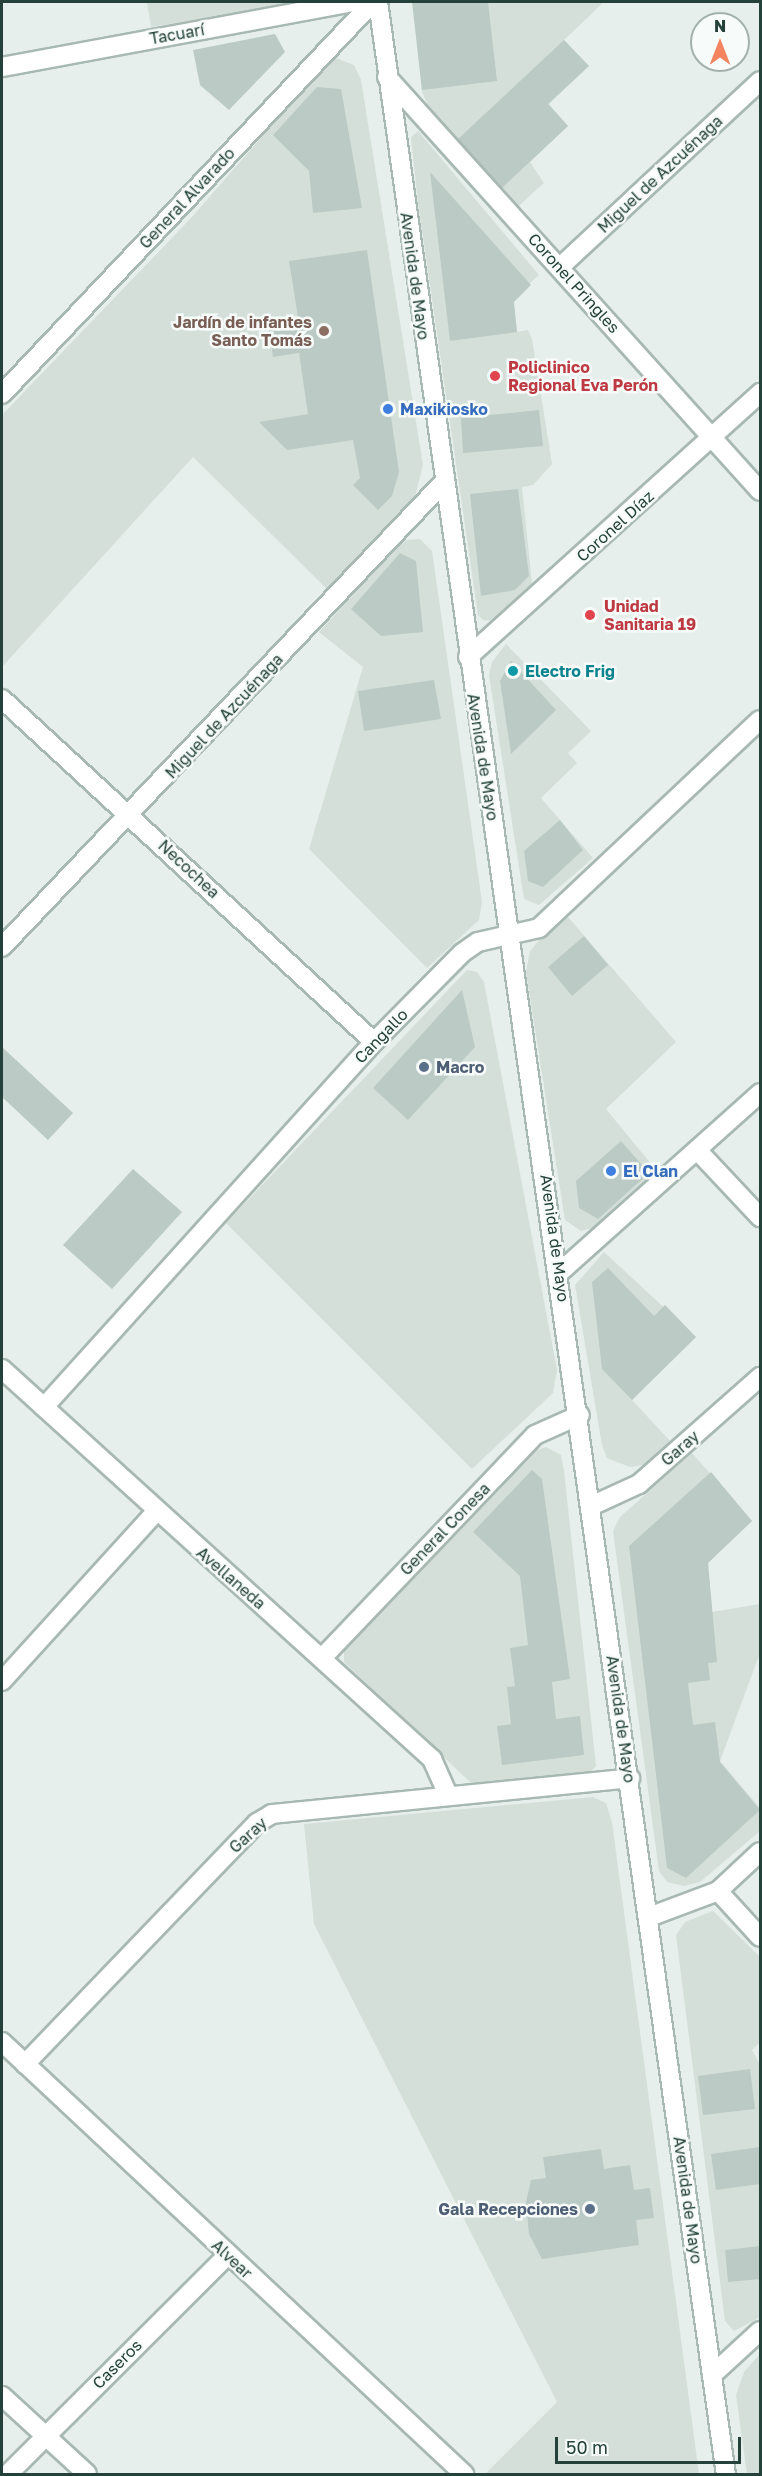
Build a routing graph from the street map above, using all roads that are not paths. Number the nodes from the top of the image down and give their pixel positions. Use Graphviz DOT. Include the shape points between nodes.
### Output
graph roads {
  1 [pos="353,2"];
  2 [pos="373,2"];
  3 [pos="378,2"];
  4 [pos="2,67"];
  5 [pos="387,77"];
  6 [pos="760,81"];
  7 [pos="560,267"];
  8 [pos="760,393"];
  9 [pos="2,394"];
  10 [pos="712,437"];
  11 [pos="443,483"];
  12 [pos="760,491"];
  13 [pos="468,657"];
  14 [pos="2,699"];
  15 [pos="760,720"];
  16 [pos="130,815"];
  17 [pos="510,934"];
  18 [pos="2,946"];
  19 [pos="374,1042"];
  20 [pos="760,1094"];
  21 [pos="698,1151"];
  22 [pos="760,1217"];
  23 [pos="560,1272"];
  24 [pos="4,1375"];
  25 [pos="760,1377"];
  26 [pos="44,1407"];
  27 [pos="580,1415"];
  28 [pos="591,1506"];
  29 [pos="156,1512"];
  30 [pos="322,1658"];
  31 [pos="2,1681"];
  32 [pos="630,1778"];
  33 [pos="448,1795"];
  34 [pos="760,1852"];
  35 [pos="718,1892"];
  36 [pos="649,1917"];
  37 [pos="760,1937"];
  38 [pos="2,2042"];
  39 [pos="25,2064"];
  40 [pos="228,2255"];
  41 [pos="760,2331"];
  42 [pos="712,2375"];
  43 [pos="2,2396"];
  44 [pos="44,2436"];
  45 [pos="8,2475"];
  46 [pos="87,2475"];
  47 [pos="464,2475"];
  48 [pos="726,2475"];
  1 -- 4 [label="street, Tacuarí"];
  2 -- 9 [label="street, General Alvarado"];
  3 -- 5 [label="street, Avenida de Mayo"];
  5 -- 7 [label="street, Coronel Pringles"];
  5 -- 11 [label="street, Avenida de Mayo"];
  6 -- 7 [label="street, Miguel de Azcuénaga"];
  7 -- 10 [label="street, Coronel Pringles"];
  8 -- 10 [label="street, Coronel Díaz"];
  10 -- 12 [label="street, Coronel Pringles"];
  10 -- 13 [label="street, Coronel Díaz"];
  11 -- 13 [label="street, Avenida de Mayo"];
  11 -- 16 [label="street, Miguel de Azcuénaga"];
  13 -- 17 [label="street, Avenida de Mayo"];
  14 -- 16 [label="street, Necochea"];
  15 -- 17 [label="street, Cangallo" via="556,914 539,928"];
  16 -- 18 [label="street, Miguel de Azcuénaga"];
  16 -- 19 [label="street, Necochea"];
  17 -- 19 [label="street, Cangallo" via="478,942 462,953"];
  17 -- 23 [label="street, Avenida de Mayo"];
  19 -- 26 [label="street, Cangallo"];
  20 -- 21 [label="street"];
  21 -- 22 [label="street"];
  21 -- 23 [label="street"];
  23 -- 27 [label="street, Avenida de Mayo"];
  24 -- 26 [label="street, Avellaneda"];
  25 -- 28 [label="street, Garay" via="639,1484"];
  26 -- 29 [label="street, Avellaneda"];
  27 -- 28 [label="street, Avenida de Mayo"];
  27 -- 30 [label="street, General Conesa" via="535,1435"];
  28 -- 32 [label="street, Avenida de Mayo"];
  29 -- 30 [label="street, Avellaneda"];
  29 -- 31 [label="street"];
  30 -- 33 [label="street, Avellaneda" via="432,1759"];
  32 -- 33 [label="street, Garay"];
  32 -- 36 [label="street, Avenida de Mayo"];
  33 -- 39 [label="street, Garay" via="286,1810 257,1823"];
  34 -- 35 [label="street"];
  35 -- 36 [label="street"];
  35 -- 37 [label="street"];
  36 -- 42 [label="street, Avenida de Mayo"];
  38 -- 39 [label="street, Alvear"];
  39 -- 40 [label="street, Alvear"];
  40 -- 44 [label="street, Caseros"];
  40 -- 47 [label="street, Alvear"];
  41 -- 42 [label="street"];
  42 -- 48 [label="street, Avenida de Mayo"];
  43 -- 44 [label="street"];
  44 -- 45 [label="street, Caseros"];
  44 -- 46 [label="street"];
}
